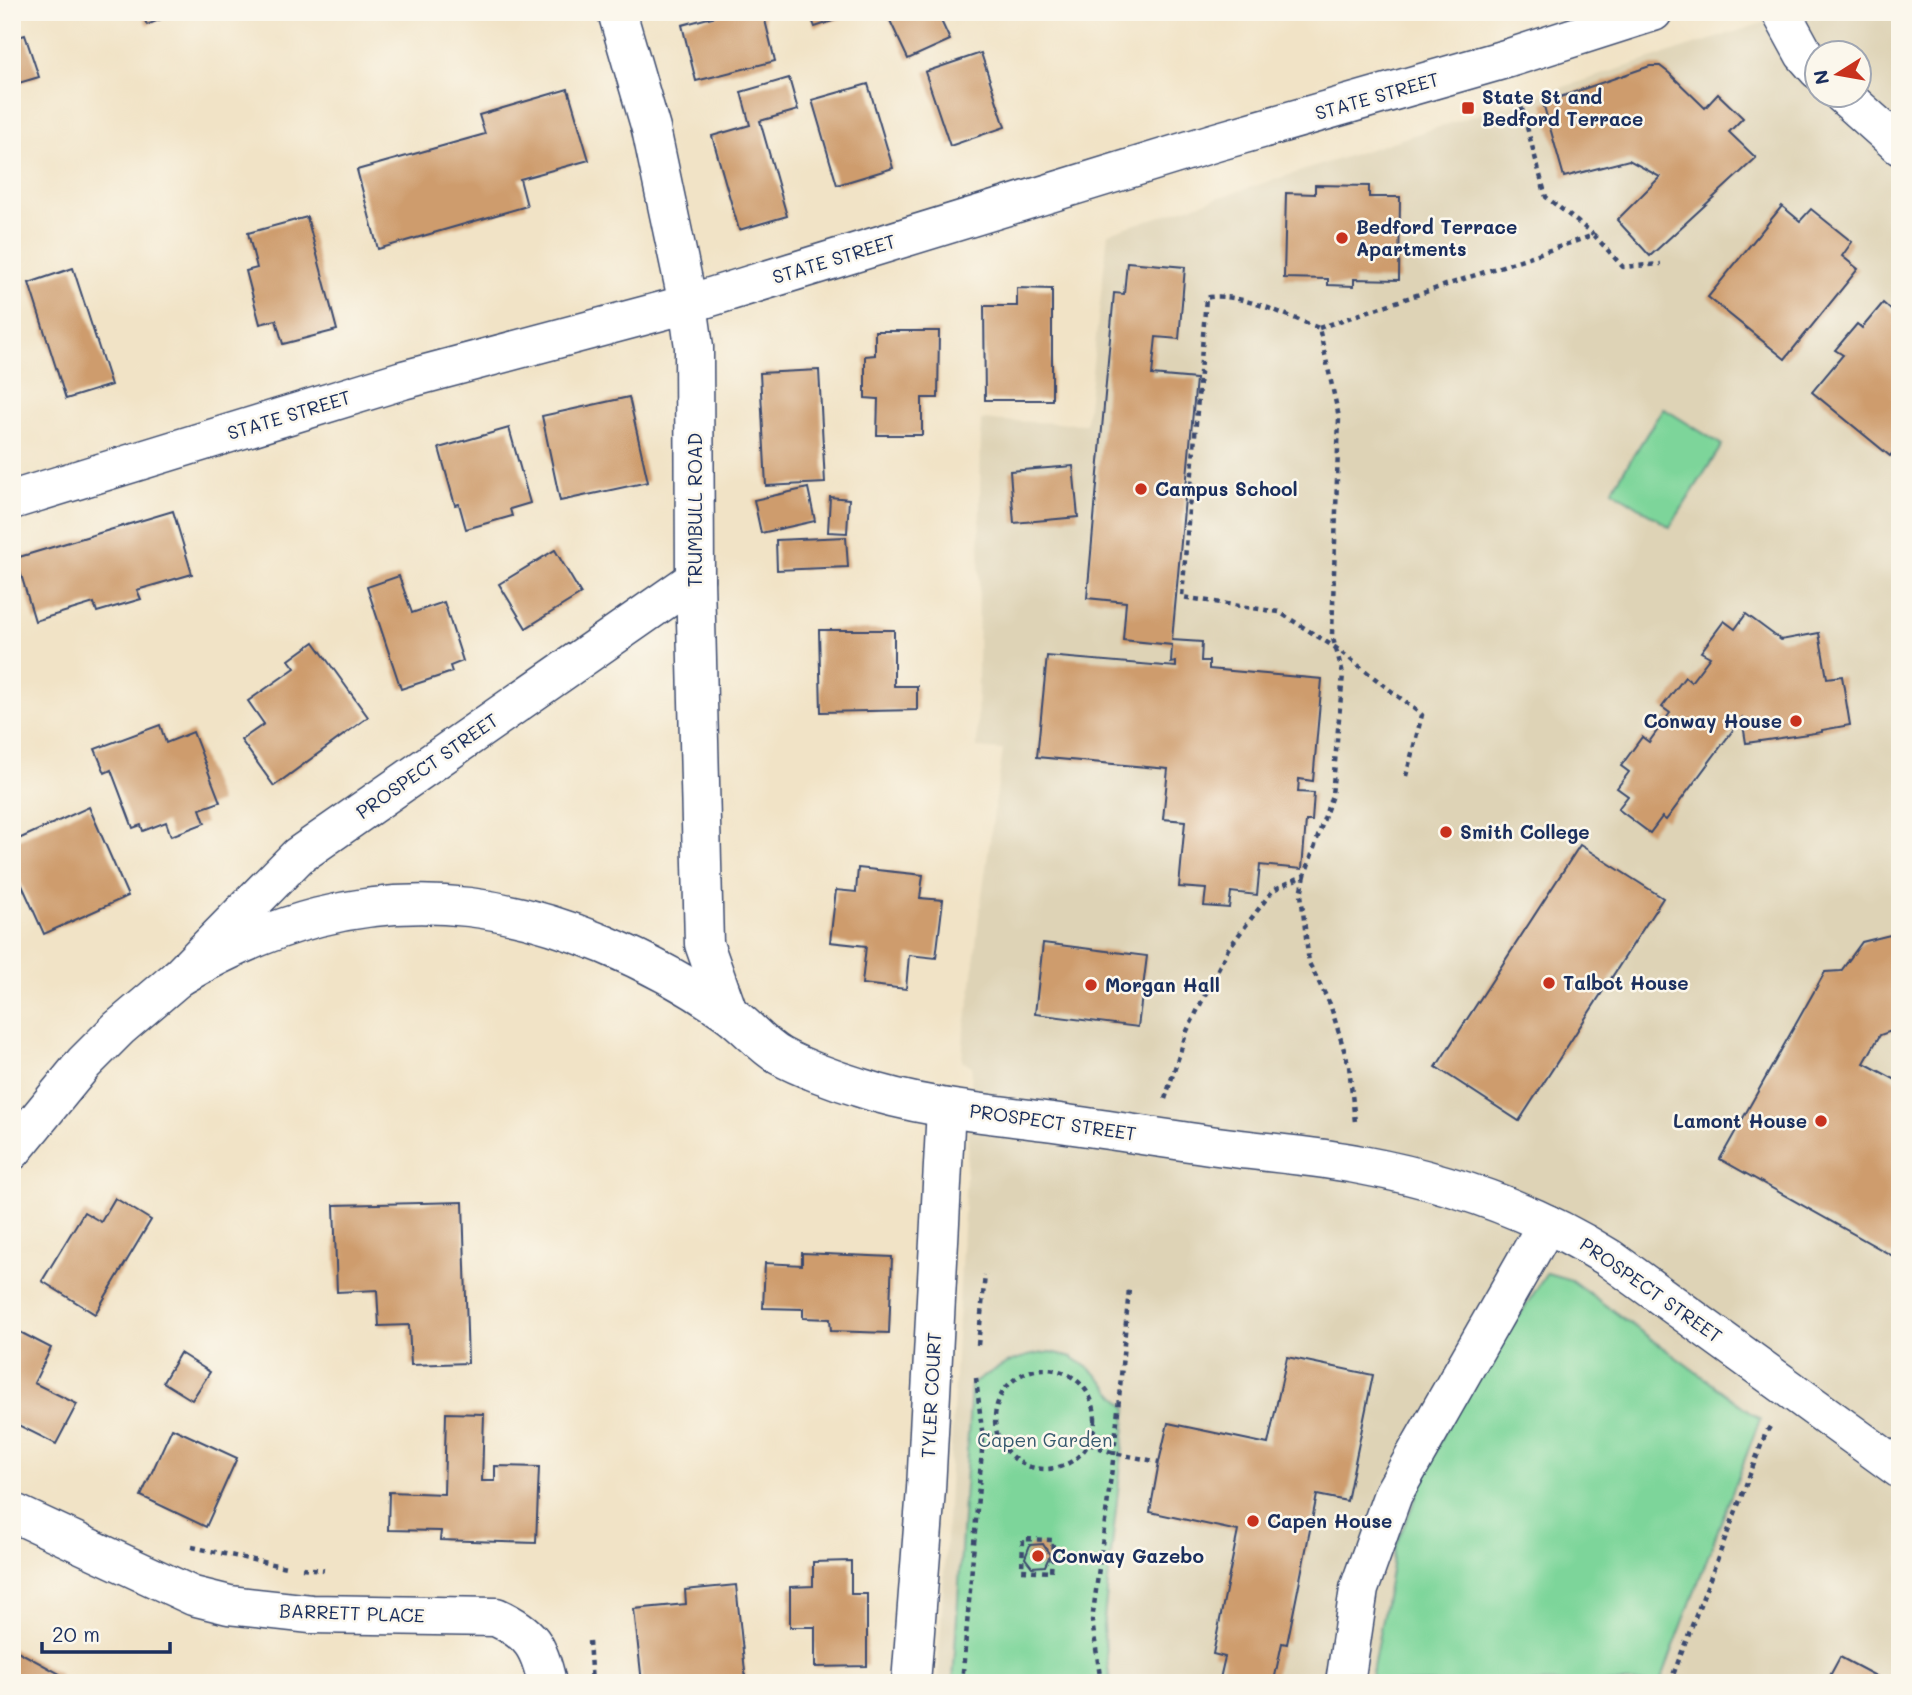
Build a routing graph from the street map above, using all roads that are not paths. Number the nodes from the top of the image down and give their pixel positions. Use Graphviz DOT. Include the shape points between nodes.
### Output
graph roads {
  1 [pos="617,12"];
  2 [pos="1653,12"];
  3 [pos="1781,12"];
  4 [pos="1804,54"];
  5 [pos="1858,108"];
  6 [pos="1900,146"];
  7 [pos="688,304"];
  8 [pos="12,500"];
  9 [pos="695,579"];
  10 [pos="179,977"];
  11 [pos="727,1012"];
  12 [pos="946,1108"];
  13 [pos="12,1151"];
  14 [pos="1547,1224"];
  15 [pos="1900,1469"];
  16 [pos="12,1512"];
  17 [pos="547,1683"];
  18 [pos="911,1683"];
  19 [pos="1345,1683"];
  1 -- 7 [label="street, TRUMBULL ROAD" via="651,129"];
  2 -- 7 [label="street, STATE STREET"];
  3 -- 4 [label="street"];
  5 -- 6 [label="street"];
  7 -- 8 [label="street, STATE STREET" via="403,380"];
  7 -- 9 [label="street, TRUMBULL ROAD" via="694,347"];
  9 -- 10 [label="street, PROSPECT STREET" via="298,856"];
  9 -- 11 [label="street, TRUMBULL ROAD" via="704,944"];
  10 -- 11 [label="street, PROSPECT STREET" via="284,926 357,909 432,904 509,914 584,937 656,969"];
  10 -- 13 [label="street, PROSPECT STREET" via="84,1063"];
  11 -- 12 [label="street, PROSPECT STREET" via="779,1055 859,1088"];
  12 -- 14 [label="street, PROSPECT STREET" via="1360,1165 1451,1188"];
  12 -- 18 [label="street, TYLER COURT"];
  14 -- 15 [label="street, PROSPECT STREET" via="1609,1258"];
  14 -- 19 [label="street" via="1393,1494 1359,1589"];
  16 -- 17 [label="street, BARRETT PLACE" via="174,1588 220,1603 311,1614 496,1617 520,1628 534,1643"];
}
